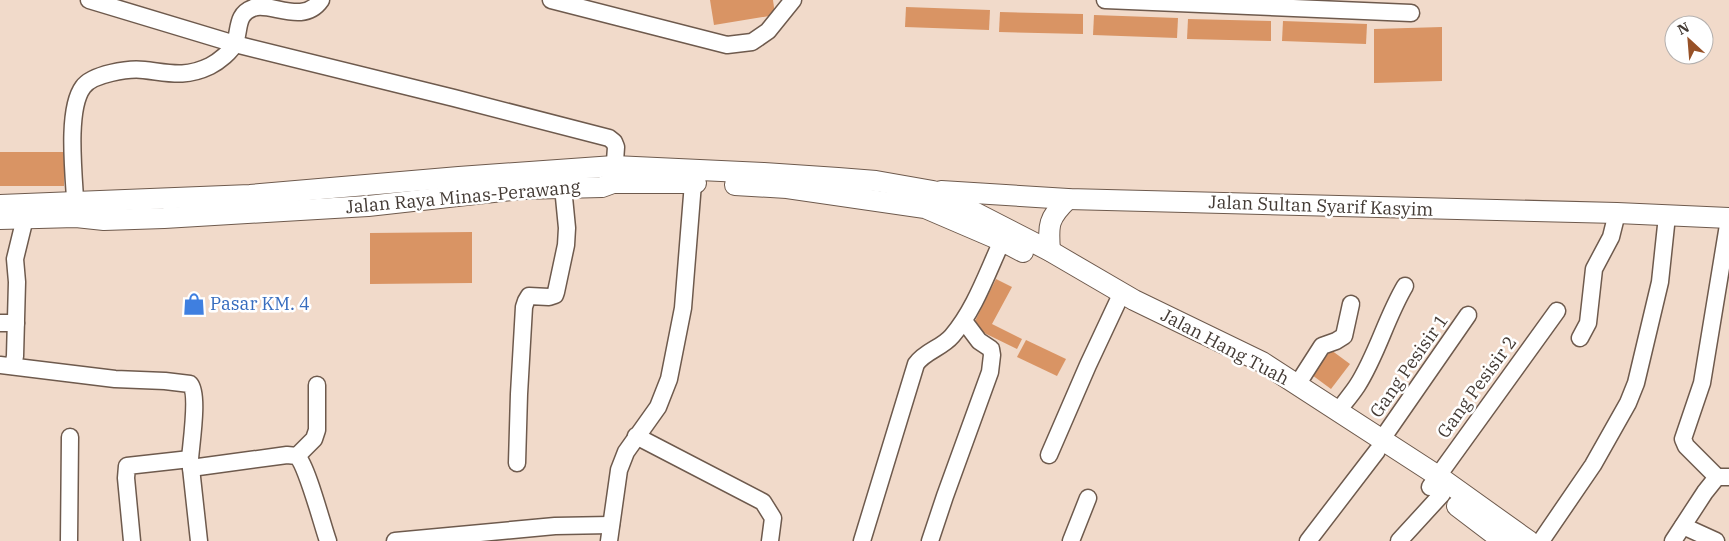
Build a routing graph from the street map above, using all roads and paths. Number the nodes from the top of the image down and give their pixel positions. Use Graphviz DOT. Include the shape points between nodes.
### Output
graph roads {
  1 [pos="89,0"];
  2 [pos="238,0"];
  3 [pos="320,0"];
  4 [pos="551,0"];
  5 [pos="793,0"];
  6 [pos="1105,0"];
  7 [pos="254,7"];
  8 [pos="1411,13"];
  9 [pos="235,44"];
  10 [pos="614,175"];
  11 [pos="693,182"];
  12 [pos="563,187"];
  13 [pos="929,199"];
  14 [pos="1068,199"];
  15 [pos="0,205"];
  16 [pos="76,209"];
  17 [pos="1617,213"];
  18 [pos="1667,216"];
  19 [pos="25,218"];
  20 [pos="1729,218"];
  21 [pos="0,220"];
  22 [pos="1002,241"];
  23 [pos="1050,251"];
  24 [pos="1405,286"];
  25 [pos="1118,301"];
  26 [pos="1352,304"];
  27 [pos="1557,311"];
  28 [pos="1468,315"];
  29 [pos="964,321"];
  30 [pos="8,323"];
  31 [pos="1580,338"];
  32 [pos="7,365"];
  33 [pos="317,385"];
  34 [pos="1297,385"];
  35 [pos="1338,411"];
  36 [pos="636,436"];
  37 [pos="70,437"];
  38 [pos="1380,445"];
  39 [pos="1049,455"];
  40 [pos="297,456"];
  41 [pos="190,463"];
  42 [pos="517,463"];
  43 [pos="1723,477"];
  44 [pos="1436,485"];
  45 [pos="1088,498"];
  46 [pos="1683,526"];
  47 [pos="610,533"];
  48 [pos="69,541"];
  49 [pos="132,541"];
  50 [pos="199,541"];
  51 [pos="328,541"];
  52 [pos="395,541"];
  53 [pos="770,541"];
  54 [pos="862,541"];
  55 [pos="930,541"];
  56 [pos="1070,541"];
  57 [pos="1308,541"];
  58 [pos="1399,541"];
  59 [pos="1503,541"];
  60 [pos="1529,541"];
  61 [pos="1541,541"];
  62 [pos="1674,541"];
  63 [pos="1716,541"];
  1 -- 9 [label="street"];
  2 -- 7 [label="street"];
  3 -- 7 [label="street" via="306,10 288,12"];
  4 -- 5 [label="street" via="727,45 752,42 768,31"];
  6 -- 8 [label="street"];
  7 -- 9 [label="street" via="240,18"];
  9 -- 10 [label="street" via="609,138 616,147"];
  9 -- 16 [label="street" via="212,65 194,73 113,72 83,86 73,119"];
  10 -- 11 [label="main road, Jalan Raya Minas-Perawang"];
  10 -- 12 [label="main road, Jalan Raya Minas-Perawang" via="602,187"];
  10 -- 13 [label="main road, Jalan Raya Minas-Perawang" via="764,173 876,181"];
  10 -- 16 [label="main road, Jalan Raya Minas-Perawang" via="459,177"];
  11 -- 13 [label="main road, Jalan Raya Minas-Perawang"];
  11 -- 36 [label="street" via="682,308 671,370 658,407"];
  12 -- 16 [label="main road, Jalan Raya Minas-Perawang" via="368,206 147,219 104,220"];
  12 -- 42 [label="street" via="568,228 556,292 549,298 529,296 524,307"];
  13 -- 14 [label="main road, Jalan Sultan Syarif Kasyim"];
  13 -- 22 [label="main road, Jalan Hang Tuah"];
  13 -- 23 [label="main road, Jalan Hang Tuah"];
  14 -- 17 [label="main road, Jalan Sultan Syarif Kasyim"];
  14 -- 23 [label="main road" via="1048,227"];
  15 -- 16 [label="main road, Jalan Raya Minas-Perawang"];
  16 -- 19 [label="main road, Jalan Raya Minas-Perawang"];
  17 -- 18 [label="main road, Jalan Sultan Syarif Kasyim"];
  17 -- 31 [label="street" via="1611,237 1594,269 1588,323"];
  18 -- 20 [label="main road, Jalan Sultan Syarif Kasyim"];
  18 -- 61 [label="street" via="1660,282 1636,383 1593,465"];
  19 -- 21 [label="main road, Jalan Raya Minas-Perawang"];
  19 -- 30 [label="street" via="15,259 17,282"];
  20 -- 43 [label="street" via="1702,383 1683,439 1686,446"];
  22 -- 25 [label="main road, Jalan Hang Tuah"];
  22 -- 29 [label="street"];
  23 -- 34 [label="main road, Jalan Hang Tuah" via="1134,300 1262,362"];
  24 -- 35 [label="street" via="1365,372"];
  25 -- 38 [label="main road, Jalan Hang Tuah" via="1242,366"];
  25 -- 39 [label="street"];
  26 -- 34 [label="street" via="1344,336 1322,346"];
  27 -- 44 [label="street, Gang Pesisir 2"];
  28 -- 38 [label="street, Gang Pesisir 1"];
  29 -- 54 [label="street" via="947,341 916,364"];
  29 -- 55 [label="street" via="979,341 991,350 990,372"];
  30 -- 32 [label="street"];
  32 -- 41 [label="street" via="115,379 190,384 194,389 194,406"];
  33 -- 40 [label="street" via="317,430"];
  34 -- 35 [label="main road, Jalan Hang Tuah"];
  35 -- 38 [label="main road, Jalan Hang Tuah"];
  36 -- 47 [label="street" via="618,470"];
  36 -- 53 [label="street" via="763,502 773,518"];
  37 -- 48 [label="street"];
  38 -- 44 [label="main road, Jalan Hang Tuah"];
  38 -- 57 [label="street, Gang Pesisir 1"];
  40 -- 41 [label="street"];
  40 -- 51 [label="street"];
  41 -- 49 [label="street" via="127,466"];
  41 -- 50 [label="street"];
  43 -- 46 [label="street"];
  44 -- 58 [label="street, Gang Pesisir 2"];
  44 -- 59 [label="main road, Jalan Hang Tuah"];
  44 -- 60 [label="main road, Jalan Hang Tuah"];
  45 -- 56 [label="street"];
  46 -- 62 [label="street"];
  46 -- 63 [label="street"];
  47 -- 52 [label="street" via="555,526"];
}
